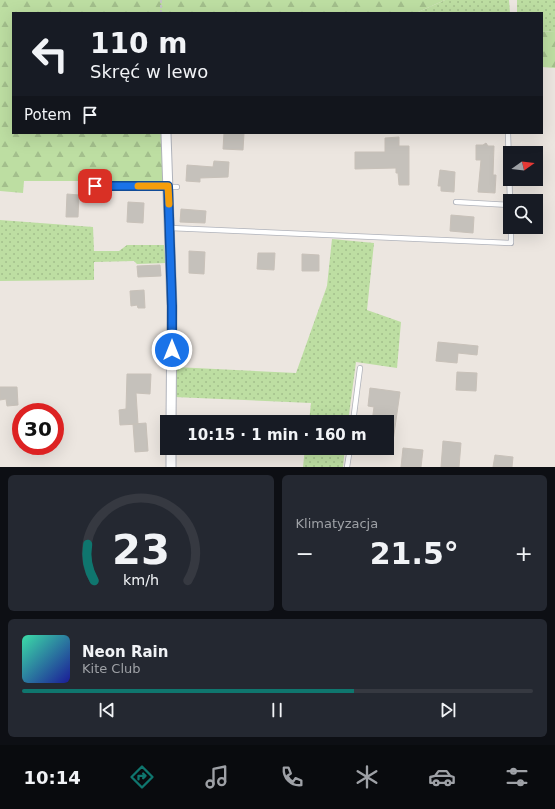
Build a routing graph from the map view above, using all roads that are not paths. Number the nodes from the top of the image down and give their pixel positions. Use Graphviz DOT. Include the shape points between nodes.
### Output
graph roads {
  1 [pos="166,134"];
  2 [pos="508,134"];
  3 [pos="95,186"];
  4 [pos="173,186"];
  5 [pos="510,194"];
  6 [pos="456,202"];
  7 [pos="503,205"];
  8 [pos="170,228"];
  9 [pos="511,234"];
  10 [pos="360,368"];
  11 [pos="172,415"];
  12 [pos="354,415"];
  13 [pos="171,455"];
  14 [pos="349,455"];
  15 [pos="171,467"];
  16 [pos="347,467"];
  1 -- 4 [label="street"];
  2 -- 5 [label="lane"];
  3 -- 4 [label="lane"];
  4 -- 8 [label="street"];
  6 -- 7 [label="lane"];
  8 -- 9 [label="lane" via="511,243"];
  8 -- 11 [label="street"];
  10 -- 12 [label="lane"];
  13 -- 15 [label="street"];
  14 -- 16 [label="lane"];
}
